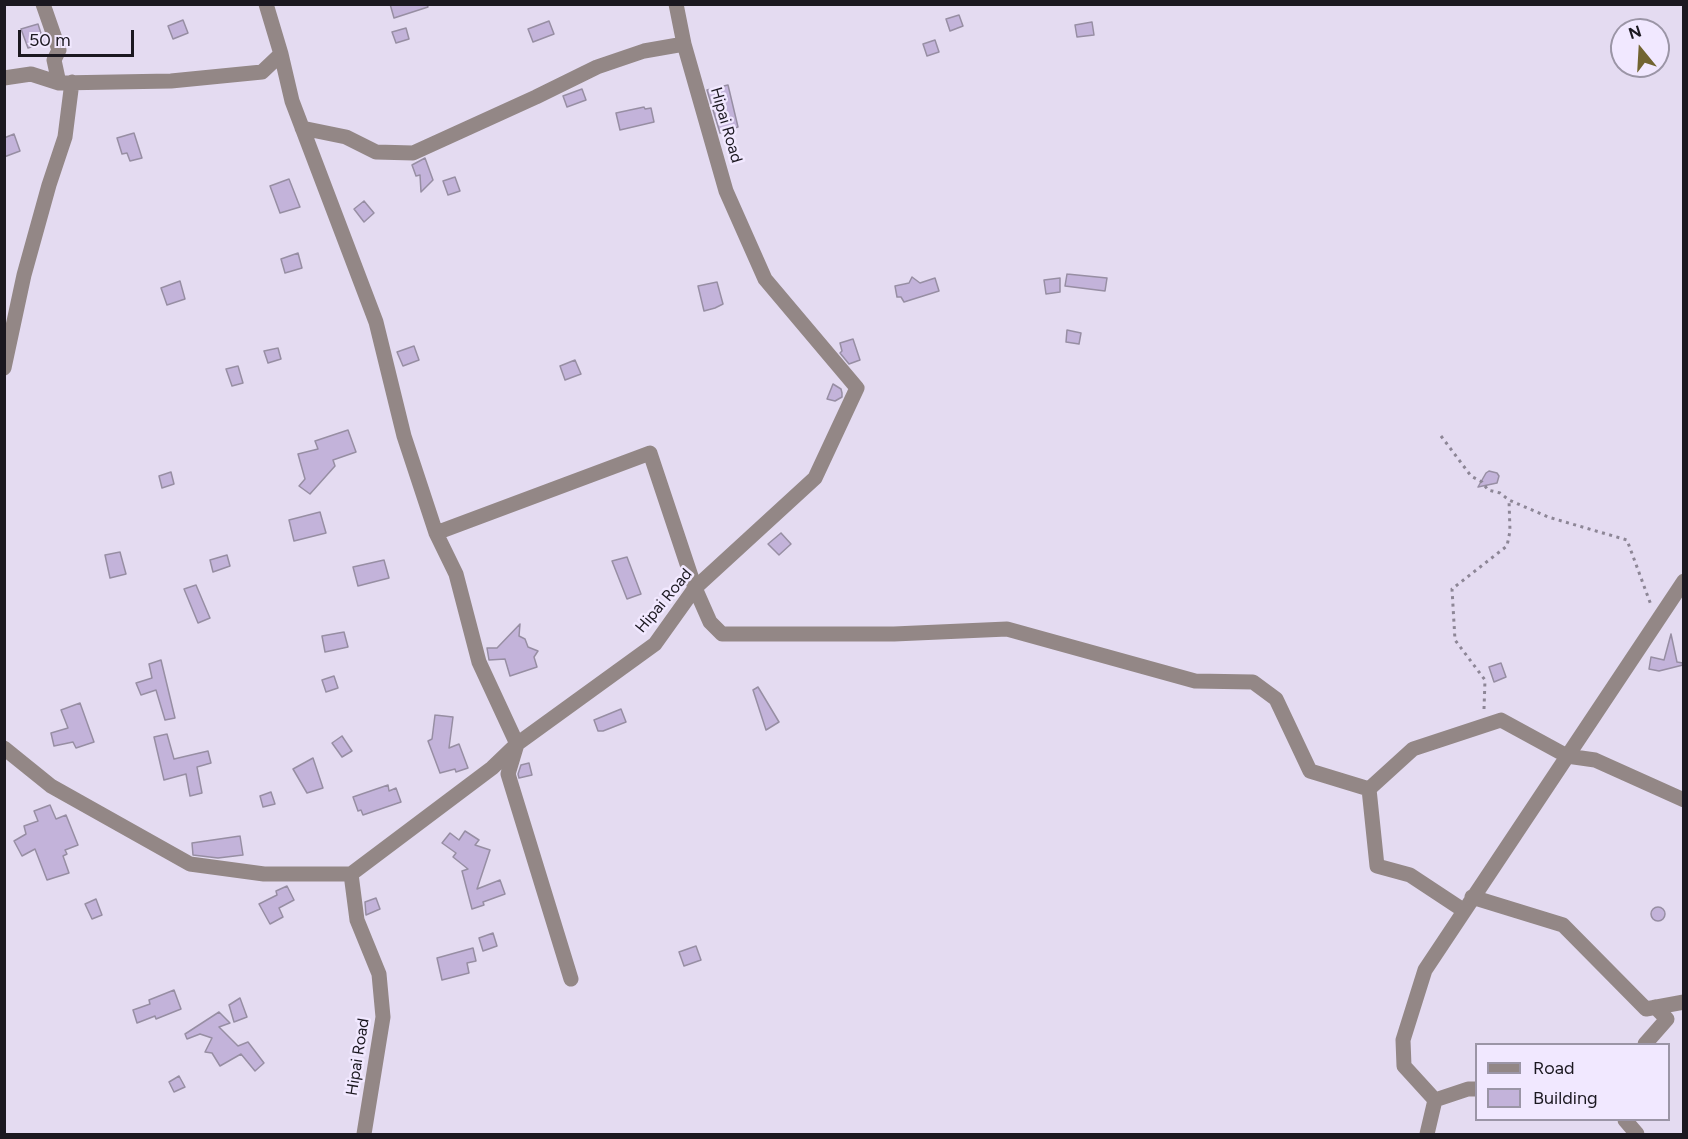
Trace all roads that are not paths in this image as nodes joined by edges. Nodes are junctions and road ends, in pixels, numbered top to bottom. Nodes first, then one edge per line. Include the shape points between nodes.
1 (44, 4) edge
2 (267, 4) edge
3 (676, 4) edge
4 (684, 44) junction
5 (281, 54) junction
6 (4, 78) edge
7 (66, 83) junction
8 (302, 128) junction
9 (4, 368) edge
10 (436, 532) junction
11 (1683, 580) edge
12 (695, 588) junction
13 (517, 744) junction
14 (4, 748) edge
15 (1567, 756) junction
16 (1369, 789) junction
17 (1683, 800) edge
18 (351, 874) junction
19 (1467, 904) junction
20 (571, 979) dead end
21 (1683, 1002) edge
22 (1655, 1007) junction
23 (1646, 1043) edge
24 (1475, 1089) edge
25 (1436, 1100) junction
26 (1626, 1121) edge
27 (364, 1134) edge
28 (1427, 1134) edge
29 (1637, 1134) edge

1 - 7 street via 59,50 54,60
2 - 5 street
3 - 4 street, Hipai Road
4 - 8 street via 644,51 597,67 413,153 376,152 346,138
4 - 12 street, Hipai Road via 726,190 765,279 857,388 815,478
5 - 7 street via 261,72 171,81
5 - 8 street
6 - 7 street via 31,74
7 - 9 street via 65,137 24,275
8 - 10 street via 376,322 404,436
10 - 12 street via 650,453
10 - 13 street via 456,574 479,662
11 - 15 street
12 - 13 street, Hipai Road via 655,644
12 - 16 street via 710,622 722,634 894,634 1007,629 1195,681 1253,682 1276,699 1310,771
13 - 18 street, Hipai Road via 492,768
13 - 20 street via 508,774
14 - 18 street via 51,786 190,864 264,874
15 - 16 street via 1502,720 1413,749
15 - 17 street via 1595,760
15 - 19 street
16 - 19 street via 1377,866 1410,874
18 - 27 street, Hipai Road via 357,920 379,974 383,1017
19 - 22 street via 1563,925 1646,1009
19 - 25 street via 1425,970 1403,1040 1404,1066
21 - 22 street
22 - 23 street via 1667,1019
24 - 25 street
25 - 28 street
26 - 29 street

